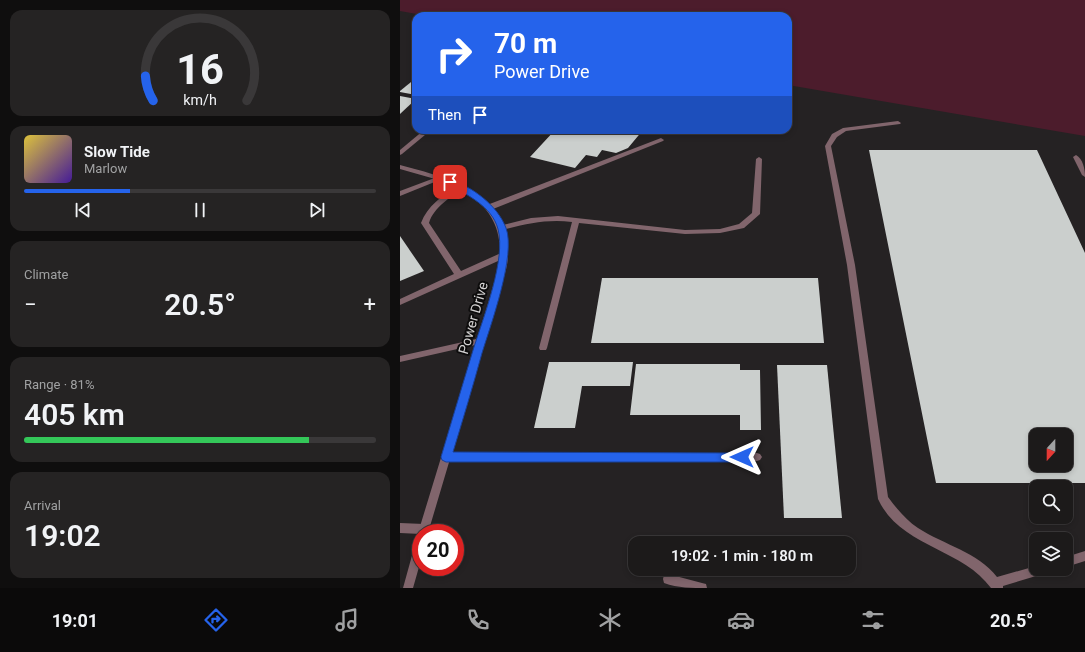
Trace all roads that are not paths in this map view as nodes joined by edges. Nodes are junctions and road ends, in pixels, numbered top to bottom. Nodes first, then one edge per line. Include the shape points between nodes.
1 (898, 123) dead end
2 (423, 134) edge
3 (661, 140) dead end
4 (400, 153) edge
5 (1076, 157) dead end
6 (759, 158) dead end
7 (400, 167) edge
8 (1085, 175) edge
9 (440, 178) junction
10 (459, 186) junction
11 (400, 194) edge
12 (490, 207) junction
13 (576, 220) junction
14 (502, 228) junction
15 (504, 255) junction
16 (460, 275) junction
17 (400, 302) edge
18 (481, 341) junction
19 (543, 348) dead end
20 (400, 359) edge
21 (446, 457) junction
22 (757, 457) dead end
23 (426, 524) edge
24 (400, 528) edge
25 (412, 530) edge
26 (1085, 556) edge
27 (1073, 560) edge
28 (412, 574) edge
29 (1029, 574) edge
30 (668, 579) dead end
31 (996, 586) edge
32 (408, 588) edge
33 (702, 588) edge

1 - 31 street via 845,129 831,139 828,146 851,266 883,499 895,515 914,532 978,567
2 - 4 street
3 - 12 street
5 - 8 street
6 - 13 street via 756,214 741,226 720,231 685,232
7 - 9 street, Power Drive
9 - 10 street, Power Drive
9 - 11 street
10 - 12 street, Power Drive
10 - 16 street via 430,212 425,222
12 - 14 street, Power Drive
13 - 14 street via 531,220
13 - 19 street
14 - 15 street, Power Drive
15 - 16 street
15 - 18 street, Power Drive
16 - 17 street
18 - 20 street
18 - 21 street, Power Drive
21 - 22 street
21 - 23 street, Power Drive
24 - 25 street
26 - 27 street
28 - 32 street
29 - 31 street
30 - 33 street

